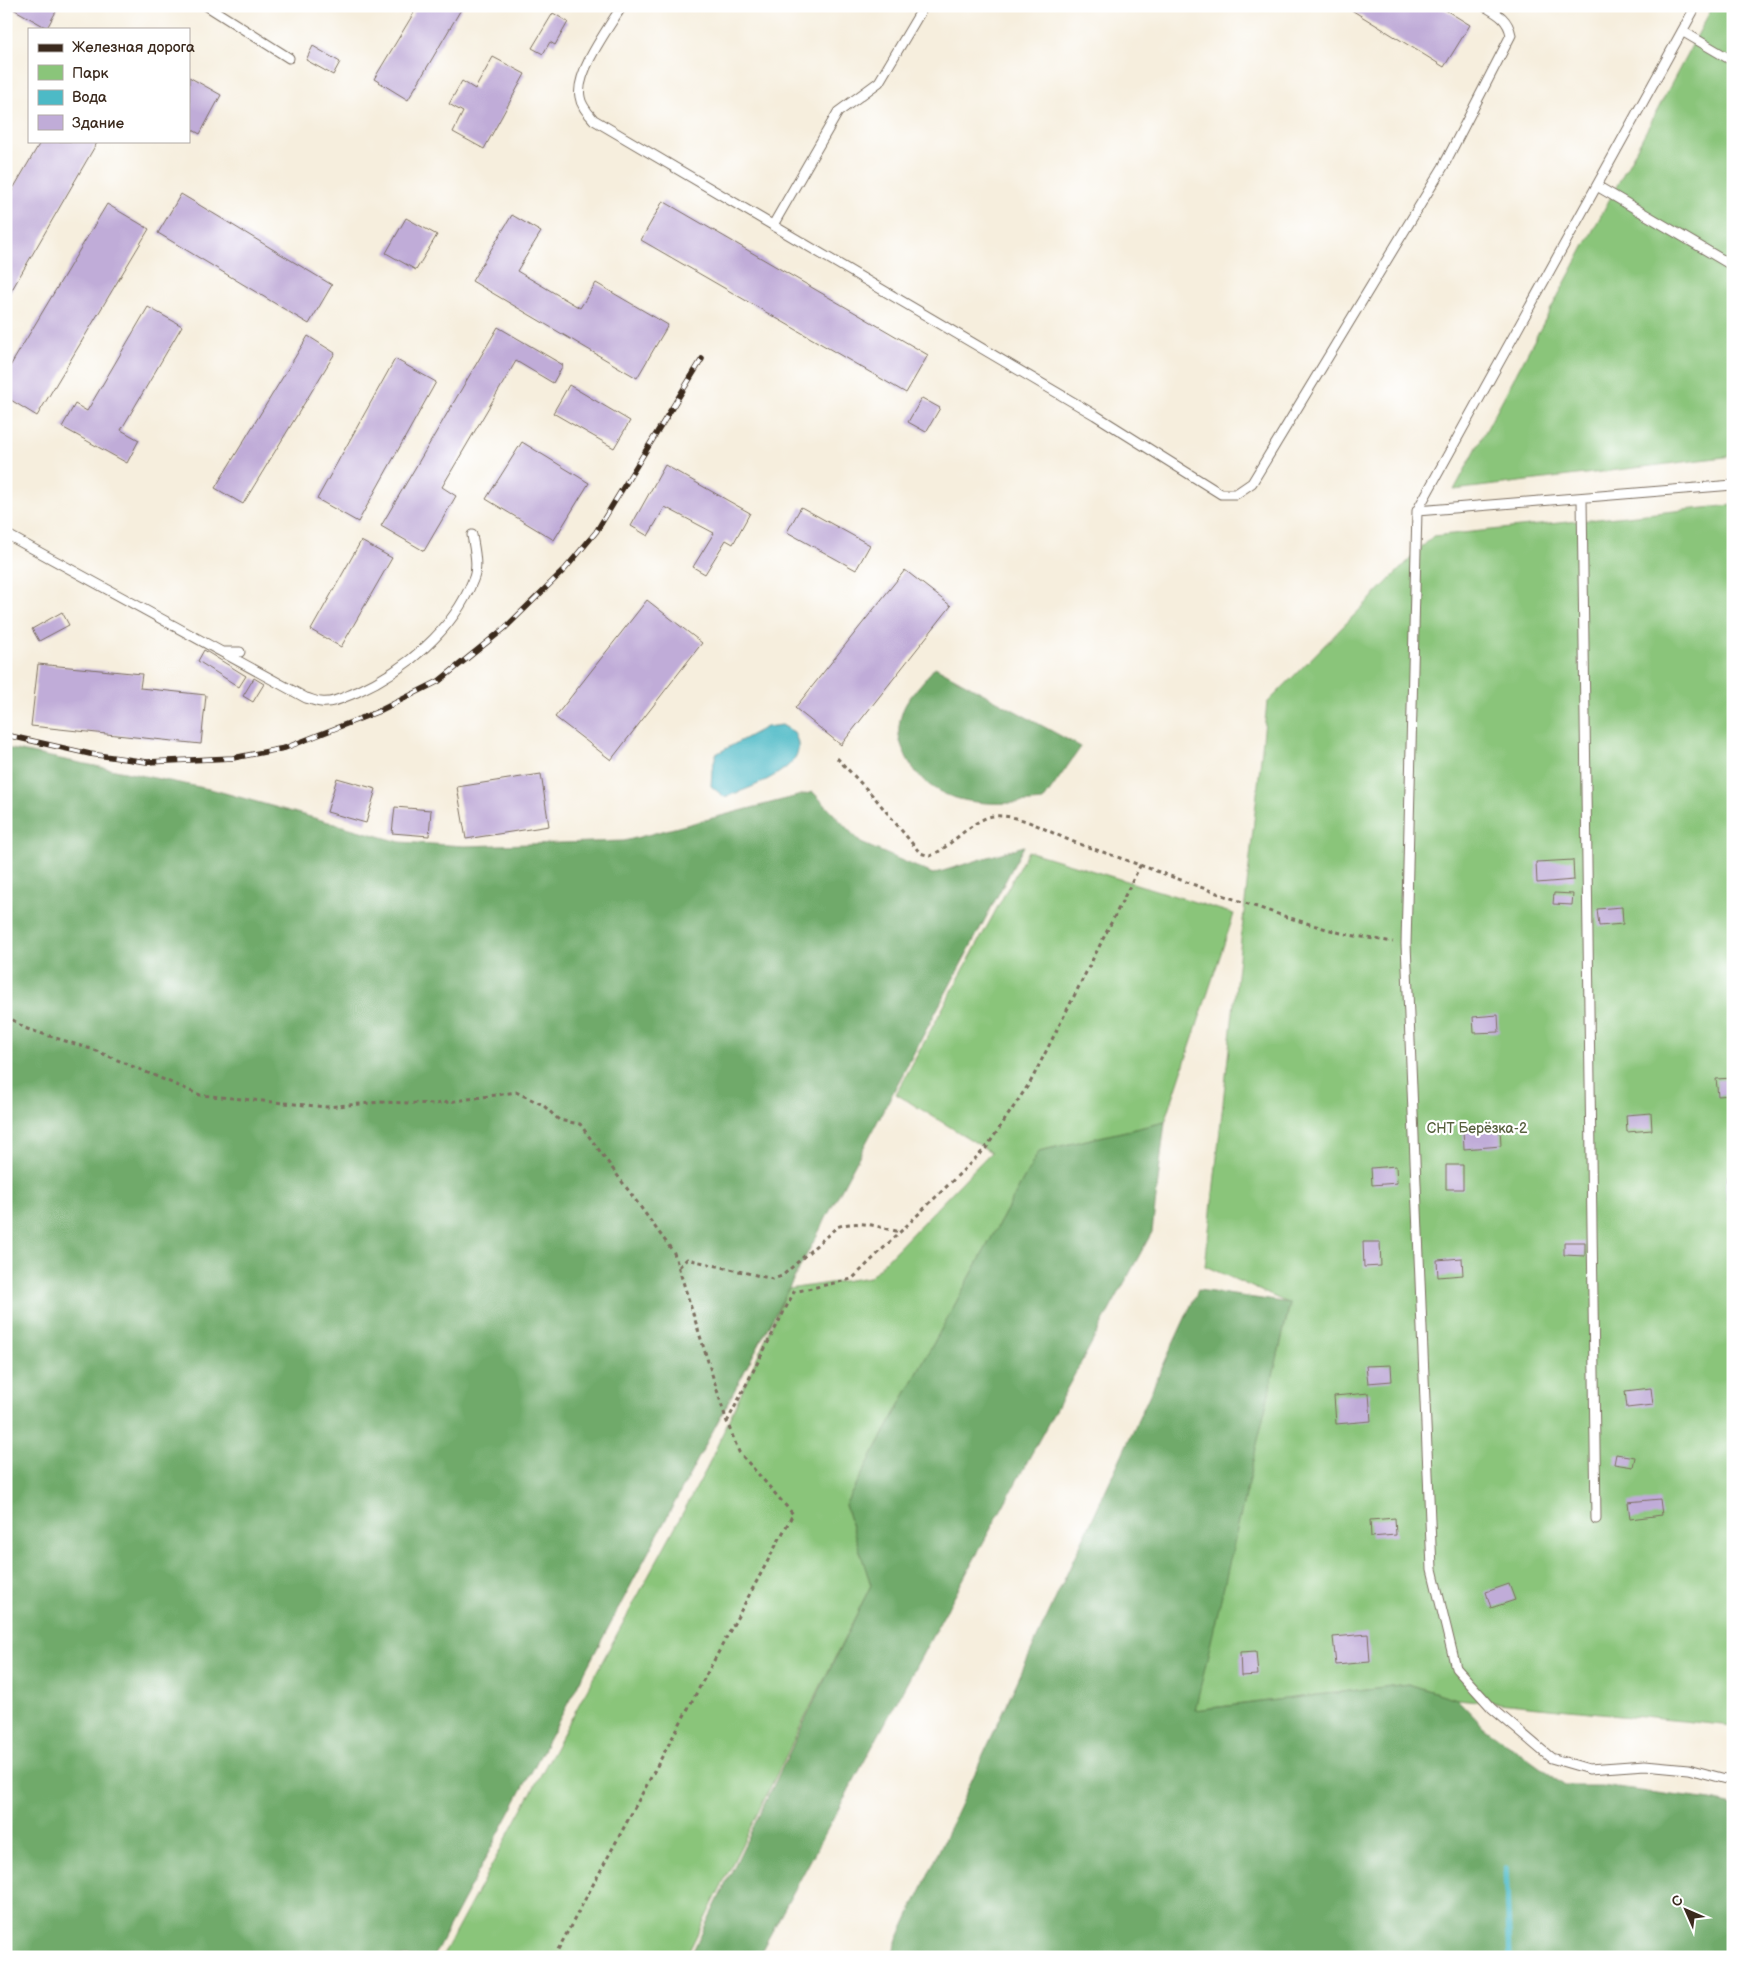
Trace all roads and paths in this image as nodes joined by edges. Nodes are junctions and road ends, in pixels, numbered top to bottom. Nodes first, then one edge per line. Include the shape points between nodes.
1 (207, 6) edge
2 (622, 6) edge
3 (924, 6) edge
4 (1484, 6) edge
5 (1696, 6) edge
6 (1682, 31) junction
7 (289, 58) dead end
8 (1733, 61) edge
9 (1597, 186) junction
10 (773, 225) junction
11 (1733, 266) edge
12 (1733, 485) edge
13 (1582, 499) junction
14 (1417, 511) junction
15 (6, 534) edge
16 (472, 535) dead end
17 (220, 652) junction
18 (240, 652) dead end
19 (837, 758) dead end
20 (1141, 864) junction
21 (1406, 944) junction
22 (6, 1016) edge
23 (900, 1232) junction
24 (679, 1267) junction
25 (727, 1422) junction
26 (1596, 1519) dead end
27 (1733, 1781) edge
28 (554, 1957) edge

1 - 7 lane
2 - 10 lane via 583,73 579,96 584,108 609,130
3 - 10 lane via 879,82 838,112
4 - 10 lane via 1499,14 1509,25 1511,35 1442,167 1252,483 1236,494 1221,494 1095,415
5 - 6 lane
6 - 8 lane
6 - 9 lane
9 - 11 lane
9 - 14 lane
12 - 13 lane
13 - 14 lane
13 - 26 lane
14 - 21 lane
15 - 17 lane
16 - 17 lane via 474,579 457,610 428,645 386,678 340,699 322,703 306,698
17 - 18 lane
19 - 20 path via 920,853 930,856 941,852 964,831 991,816 1018,817 1069,840
20 - 21 path via 1206,890 1342,933
20 - 23 path via 1031,1081 986,1148
21 - 27 lane via 1432,1569 1456,1668 1492,1708 1551,1758 1589,1769 1645,1765 1688,1769
22 - 24 path via 24,1028 94,1050 200,1095 327,1107 381,1102 435,1104 516,1092 543,1105 559,1120 580,1124 674,1253
23 - 24 path via 864,1223 846,1223 837,1227 782,1276 773,1279 687,1259
23 - 25 path via 852,1278 794,1292
24 - 25 path
25 - 28 path via 739,1452 793,1514

